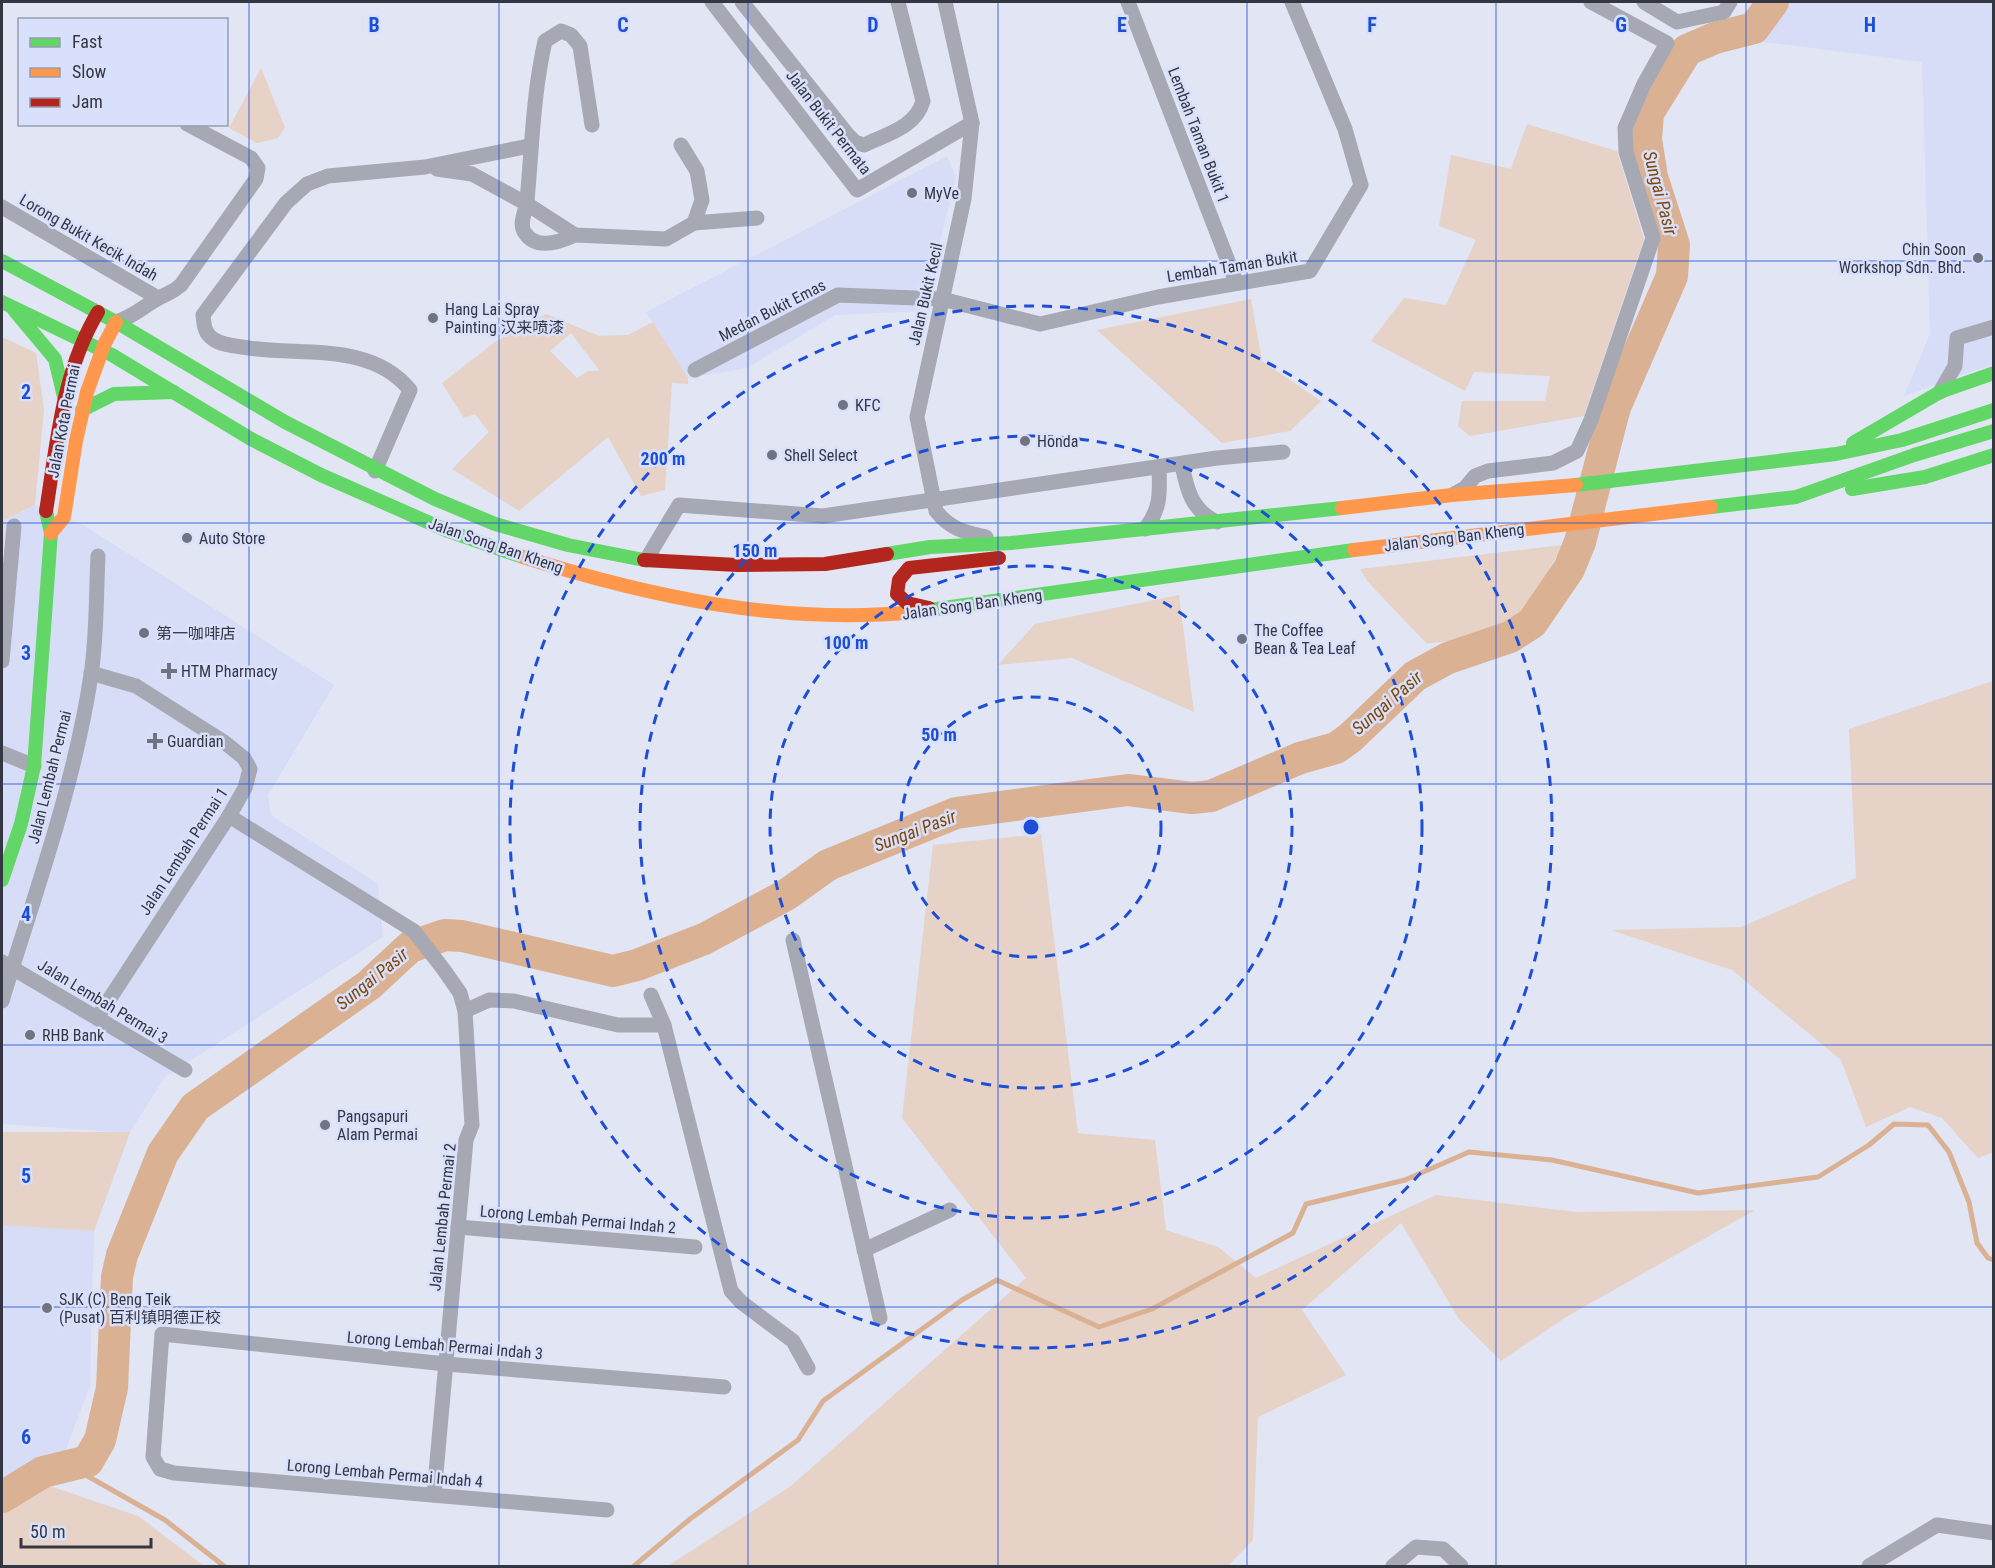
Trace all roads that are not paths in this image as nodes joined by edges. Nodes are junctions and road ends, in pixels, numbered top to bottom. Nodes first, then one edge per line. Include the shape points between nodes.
1 (712, 2) edge
2 (742, 2) edge
3 (898, 2) edge
4 (945, 2) edge
5 (1128, 2) edge
6 (1292, 2) edge
7 (1591, 2) edge
8 (1644, 2) edge
9 (1730, 2) edge
10 (972, 123) junction
11 (591, 125) dead end
12 (192, 126) edge
13 (681, 145) dead end
14 (529, 146) junction
15 (425, 167) junction
16 (526, 204) junction
17 (2, 207) edge
18 (757, 218) dead end
19 (694, 223) junction
20 (575, 236) junction
21 (2, 261) edge
22 (1236, 282) junction
23 (158, 298) junction
24 (942, 299) junction
25 (6, 304) edge
26 (98, 312) junction
27 (116, 322) junction
28 (1994, 327) edge
29 (81, 339) junction
30 (100, 349) junction
31 (1955, 366) junction
32 (695, 370) dead end
33 (1994, 373) edge
34 (1978, 378) junction
35 (1940, 392) junction
36 (177, 393) junction
37 (64, 397) junction
38 (82, 410) junction
39 (1994, 410) edge
40 (1994, 431) edge
41 (1283, 452) dead end
42 (1836, 454) junction
43 (1994, 455) edge
44 (1182, 465) junction
45 (1159, 467) junction
46 (375, 471) junction
47 (1452, 495) junction
48 (1796, 497) junction
49 (933, 501) junction
50 (1221, 523) junction
51 (14, 526) dead end
52 (1174, 527) junction
53 (1145, 529) junction
54 (51, 533) junction
55 (1011, 543) junction
56 (98, 556) dead end
57 (646, 560) junction
58 (937, 610) junction
59 (2, 661) edge
60 (91, 673) junction
61 (2, 753) edge
62 (34, 766) junction
63 (228, 816) junction
64 (2, 880) edge
65 (793, 940) dead end
66 (7, 965) edge
67 (651, 995) dead end
68 (2, 1001) edge
69 (465, 1011) junction
70 (97, 1018) junction
71 (664, 1025) junction
72 (185, 1070) dead end
73 (950, 1210) dead end
74 (458, 1227) junction
75 (695, 1247) dead end
76 (864, 1250) junction
77 (880, 1318) dead end
78 (446, 1364) junction
79 (808, 1368) dead end
80 (724, 1387) dead end
81 (160, 1469) joint
82 (434, 1496) junction
83 (607, 1510) dead end
84 (1994, 1533) edge
85 (1393, 1566) edge
86 (1461, 1566) edge
87 (1869, 1566) edge

1 - 10 street, Jalan Bukit Permata via 858,190
2 - 3 street via 847,134 864,145 908,124 919,114 923,102
4 - 10 street, Jalan Bukit Kecil
5 - 22 street, Lembah Taman Bukit 1
6 - 22 street, Lembah Taman Bukit via 1345,129 1361,185 1310,271
7 - 47 street via 1667,43 1624,128 1626,152 1653,238 1595,410 1577,451 1553,463 1488,471 1475,476
8 - 9 street via 1677,22 1724,12
10 - 24 street, Jalan Bukit Kecil via 964,199
11 - 14 street via 580,46 571,35 561,31 545,41
12 - 23 street via 251,158 258,168 256,179 181,285 170,295
13 - 19 street via 697,171 702,200
14 - 15 street
14 - 16 street
15 - 16 street via 472,174
15 - 46 street via 328,176 307,184 286,203 203,315 204,329 212,339 226,344 274,352 350,356 383,367 402,380 410,390
16 - 20 street
16 - 20 street via 522,225 525,233 539,242 559,243
17 - 23 street, Lorong Bukit Kecik Indah
18 - 19 street
19 - 20 street via 666,239
21 - 26 main road, Jalan Song Ban Kheng
22 - 24 street, Lembah Taman Bukit via 1040,324
23 - 27 street via 140,312
24 - 32 street, Medan Bukit Emas via 838,295
24 - 49 street, Jalan Bukit Kecil via 917,417
25 - 29 main road, Jalan Song Ban Kheng
25 - 37 main road via 55,359
26 - 27 main road, Jalan Song Ban Kheng
26 - 29 main road, Jalan Kota Permai
27 - 30 main road, Jalan Kota Permai
27 - 46 main road, Jalan Song Ban Kheng
28 - 31 street via 1958,338
29 - 30 main road, Jalan Song Ban Kheng
29 - 37 main road, Jalan Kota Permai
30 - 36 main road, Jalan Song Ban Kheng
30 - 38 main road, Jalan Kota Permai
31 - 34 street
31 - 35 street
33 - 34 main road
34 - 35 main road
35 - 42 main road
36 - 38 main road via 109,394
36 - 58 main road, Jalan Song Ban Kheng via 259,444 364,498 503,551 628,587 780,614 874,617
37 - 54 main road, Jalan Kota Permai via 46,514
38 - 54 main road, Jalan Kota Permai via 64,517
39 - 42 main road, Jalan Song Ban Kheng via 1902,440
40 - 48 main road, Jalan Song Ban Kheng
41 - 44 street
42 - 47 main road, Jalan Song Ban Kheng via 1625,481
43 - 48 main road via 1925,477
44 - 45 street
44 - 50 street via 1190,498 1203,516
45 - 49 street
45 - 53 street via 1158,506
46 - 57 main road, Jalan Song Ban Kheng via 495,524 568,546
47 - 50 main road, Jalan Song Ban Kheng
48 - 58 main road, Jalan Song Ban Kheng via 1345,551
49 - 55 street, Jalan Bukit Kecil via 940,517 958,531
49 - 57 street via 823,516 679,506
50 - 52 main road, Jalan Song Ban Kheng
51 - 59 street
52 - 53 main road, Jalan Song Ban Kheng
52 - 58 main road via 1162,538 1142,543 909,568 901,575 897,594 908,603
53 - 55 main road, Jalan Song Ban Kheng
54 - 62 main road, Jalan Kota Permai
55 - 57 main road, Jalan Song Ban Kheng via 930,547 825,564
56 - 60 street, Jalan Lembah Permai
60 - 63 street, Jalan Lembah Permai 1 via 135,686 244,758 250,769 245,788
60 - 66 street, Jalan Lembah Permai via 75,756 46,864
61 - 62 street
62 - 64 main road, Jalan Kota Permai via 21,824
63 - 69 street, Jalan Lembah Permai 2 via 414,931 460,993
63 - 70 street, Jalan Lembah Permai 1
65 - 76 street
66 - 68 street, Jalan Lembah Permai
66 - 70 street, Jalan Lembah Permai 3
67 - 71 street
69 - 71 street via 489,1000 514,1001 618,1025
69 - 74 street, Jalan Lembah Permai 2 via 472,1125 466,1140
70 - 72 street, Jalan Lembah Permai 3
71 - 79 street via 731,1291 793,1341
73 - 76 street
74 - 75 street, Lorong Lembah Permai Indah 2
74 - 78 street, Jalan Lembah Permai 2
76 - 77 street
78 - 80 street, Lorong Lembah Permai Indah 3
78 - 81 street, Lorong Lembah Permai Indah 3 via 162,1334 153,1457
78 - 82 street, Jalan Lembah Permai 2
81 - 82 street, Lorong Lembah Permai Indah 4
82 - 83 street, Lorong Lembah Permai Indah 4
84 - 87 street via 1937,1525
85 - 86 street via 1416,1547 1443,1549

